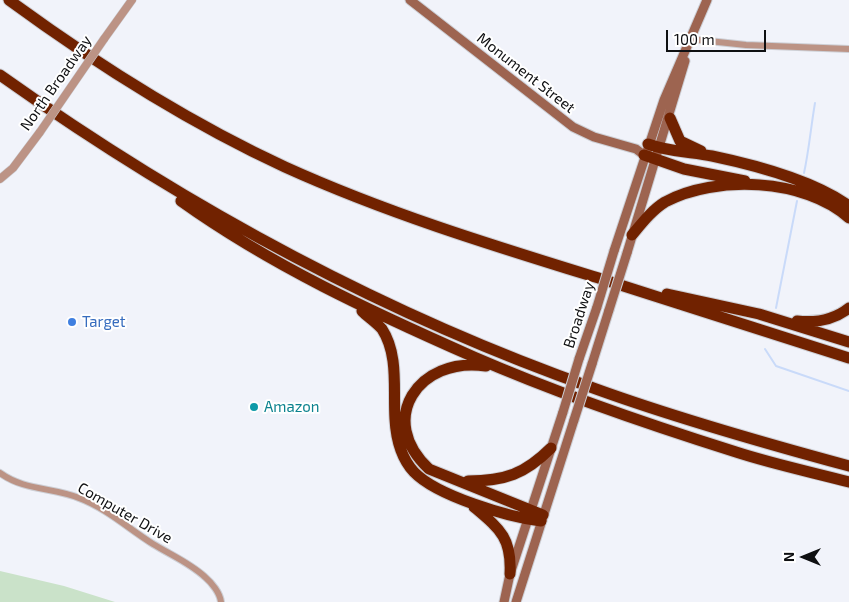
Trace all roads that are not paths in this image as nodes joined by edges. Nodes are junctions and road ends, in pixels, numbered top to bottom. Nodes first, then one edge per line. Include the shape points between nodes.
1 (9, 0) edge
2 (132, 0) edge
3 (410, 0) edge
4 (707, 0) edge
5 (690, 39) junction
6 (849, 49) edge
7 (0, 74) edge
8 (670, 118) junction
9 (649, 151) junction
10 (711, 156) junction
11 (141, 169) junction
12 (0, 179) edge
13 (754, 184) junction
14 (849, 206) edge
15 (849, 218) edge
16 (632, 234) junction
17 (609, 282) junction
18 (354, 303) junction
19 (849, 308) edge
20 (770, 317) junction
21 (849, 342) edge
22 (849, 358) edge
23 (497, 368) junction
24 (551, 448) junction
25 (849, 466) edge
26 (0, 473) edge
27 (456, 481) junction
28 (849, 482) edge
29 (467, 501) junction
30 (528, 514) junction
31 (542, 518) junction
32 (510, 574) junction
33 (221, 602) edge
34 (504, 602) edge
35 (516, 602) edge

1 - 17 highway via 143,90 283,166 407,217
2 - 12 street, North Broadway, bridge via 40,132
3 - 9 main road, Monument Street via 573,127 594,137
4 - 5 main road, Broadway
5 - 6 street
5 - 8 main road, Broadway
5 - 9 main road, Broadway
7 - 11 highway
8 - 9 main road, Broadway
8 - 10 highway via 680,141
9 - 10 highway
9 - 13 highway via 684,169
9 - 16 main road, Broadway
9 - 24 main road, Broadway, bridge
10 - 14 highway via 801,182 834,195
11 - 18 highway via 236,239
11 - 25 highway via 300,259 450,331 560,376 660,411
13 - 15 highway via 809,195 830,204
13 - 16 highway via 712,186 684,193 662,204
16 - 31 main road, Broadway, bridge
17 - 20 highway
17 - 22 highway
18 - 23 highway
18 - 29 highway via 382,329 393,359 395,420 401,452 414,472
19 - 20 highway via 839,315 806,322
20 - 21 highway
23 - 27 highway via 461,364 444,368 432,374 416,390 408,405 405,426 416,457 429,469
23 - 28 highway via 634,419 738,453
24 - 27 highway via 532,466 509,477
24 - 30 main road, Broadway
26 - 33 street, Computer Drive via 25,486 63,492 98,508 206,577 220,595
27 - 30 highway via 492,493
29 - 30 highway via 491,510
29 - 32 highway via 502,532 508,544
30 - 31 highway
30 - 32 main road, Broadway
31 - 35 main road, Broadway
32 - 34 main road, Broadway

